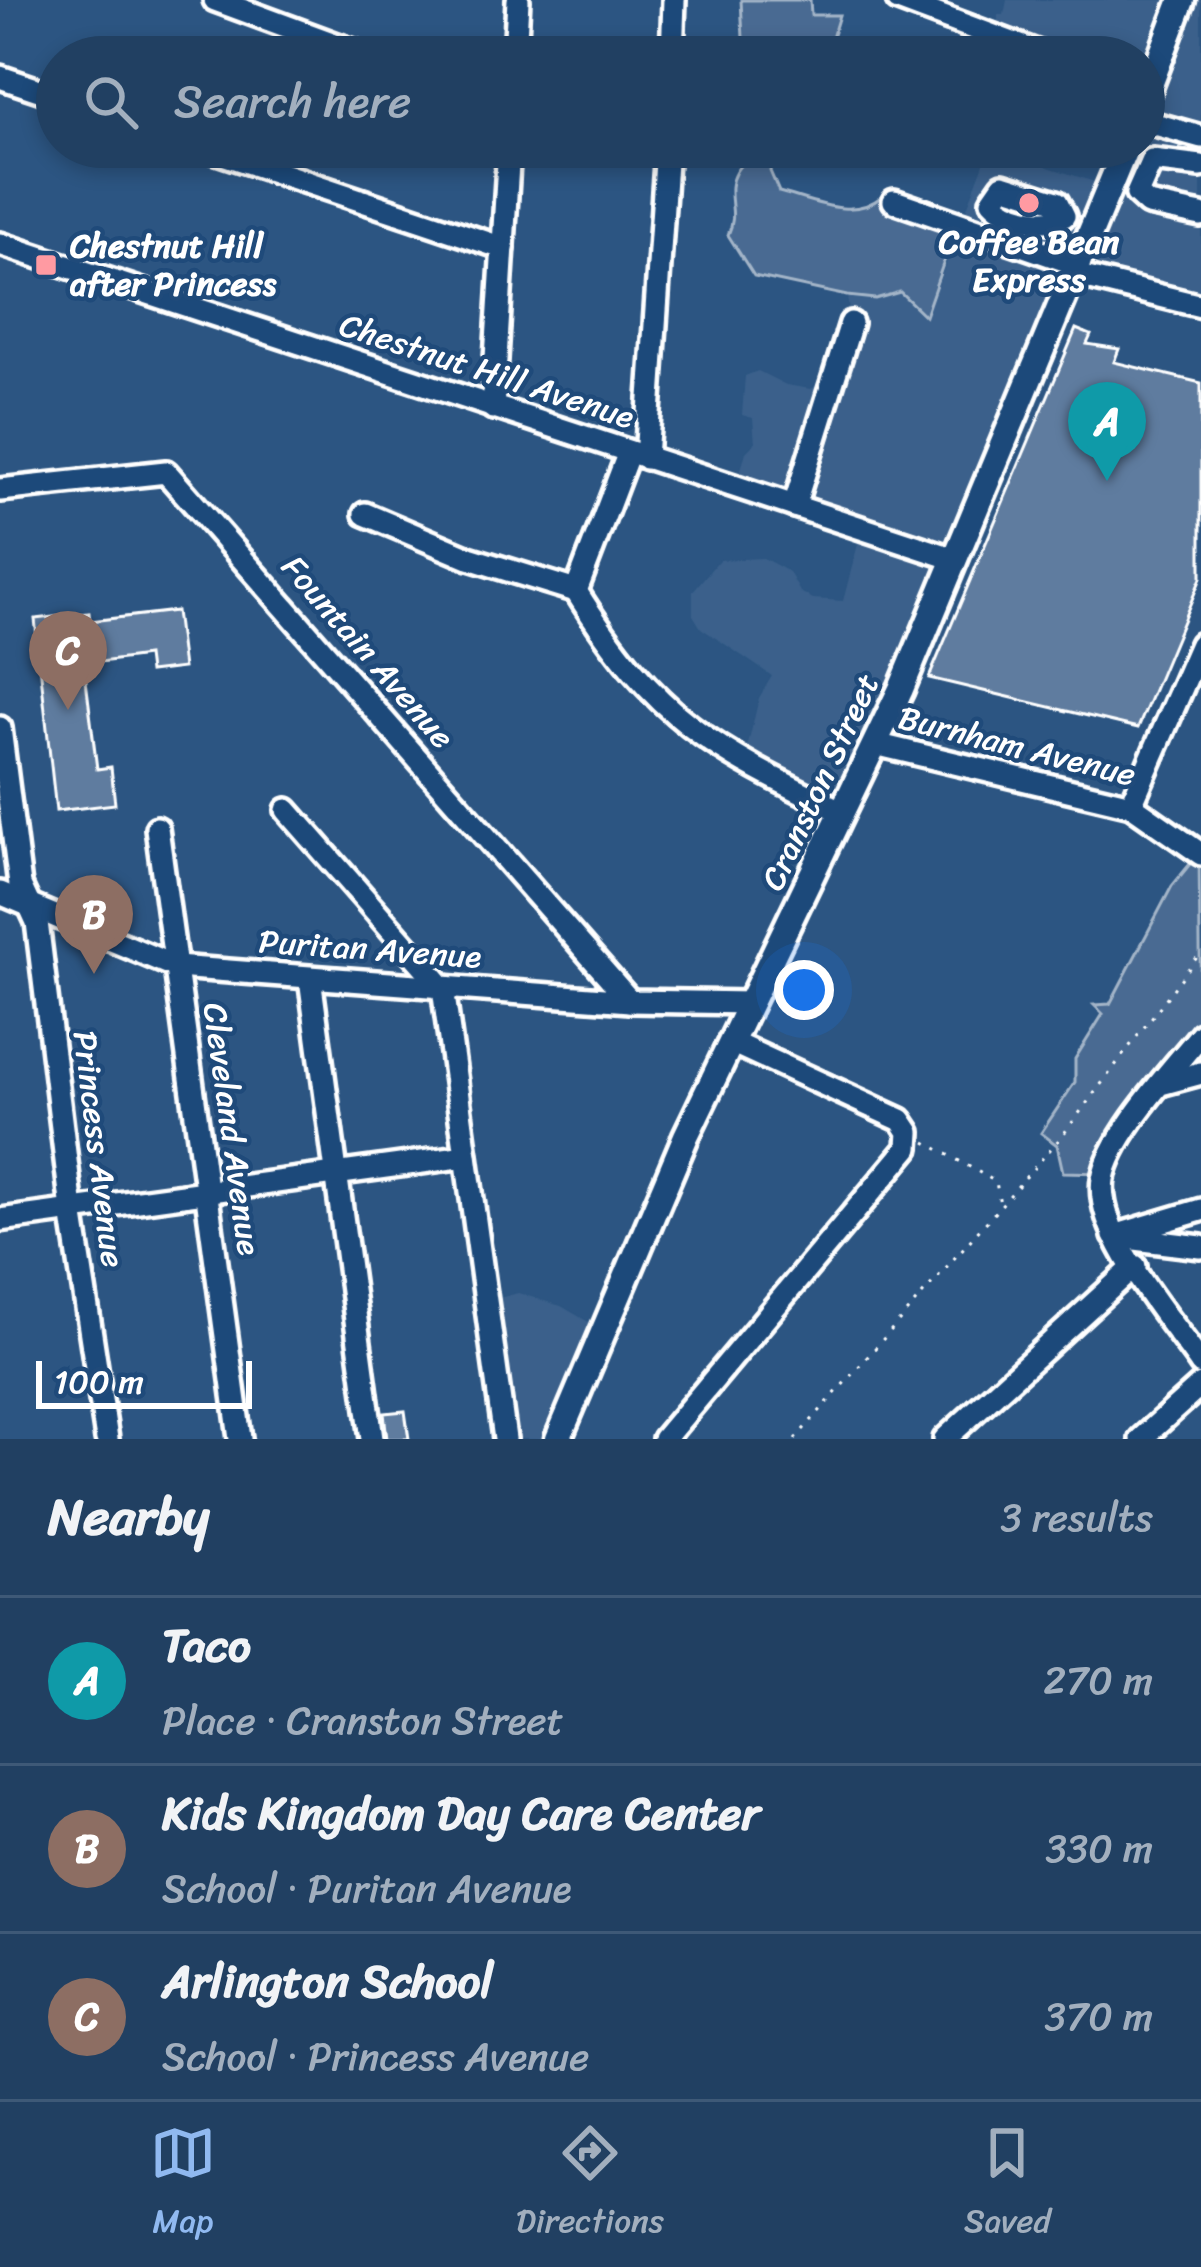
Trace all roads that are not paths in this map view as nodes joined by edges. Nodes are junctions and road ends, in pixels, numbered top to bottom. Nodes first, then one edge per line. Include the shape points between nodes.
1 (215, 0) edge
2 (518, 0) edge
3 (674, 0) edge
4 (898, 0) edge
5 (1182, 0) edge
6 (313, 36) edge
7 (515, 36) edge
8 (673, 36) edge
9 (994, 36) edge
10 (1165, 43) edge
11 (0, 76) edge
12 (36, 89) edge
13 (1165, 127) edge
14 (1201, 137) edge
15 (1165, 162) edge
16 (1201, 166) edge
17 (265, 168) edge
18 (508, 168) edge
19 (665, 168) edge
20 (1118, 168) edge
21 (1148, 168) edge
22 (894, 201) dead end
23 (1201, 215) edge
24 (0, 244) edge
25 (503, 248) junction
26 (1077, 270) junction
27 (1201, 306) edge
28 (851, 323) dead end
29 (493, 408) junction
30 (638, 455) junction
31 (0, 490) edge
32 (794, 506) junction
33 (364, 514) dead end
34 (956, 559) junction
35 (576, 591) junction
36 (1201, 644) edge
37 (0, 728) edge
38 (875, 744) junction
39 (2, 757) edge
40 (1130, 805) junction
41 (286, 810) dead end
42 (843, 812) junction
43 (157, 828) dead end
44 (1201, 854) edge
45 (0, 893) edge
46 (29, 904) junction
47 (176, 967) junction
48 (310, 978) junction
49 (442, 988) junction
50 (630, 1001) junction
51 (750, 1003) junction
52 (1201, 1034) edge
53 (731, 1042) junction
54 (1201, 1073) edge
55 (1163, 1083) junction
56 (466, 1156) junction
57 (336, 1175) junction
58 (209, 1192) junction
59 (72, 1210) junction
60 (1201, 1210) edge
61 (0, 1220) edge
62 (1114, 1236) junction
63 (1201, 1247) edge
64 (1135, 1266) junction
65 (1201, 1364) edge
66 (1201, 1384) edge
67 (107, 1439) edge
68 (240, 1439) edge
69 (372, 1439) edge
70 (505, 1439) edge
71 (558, 1439) edge
72 (664, 1439) edge
73 (945, 1439) edge
74 (1141, 1439) edge

1 - 6 street
2 - 7 street
3 - 8 street
4 - 9 street
5 - 10 main road
11 - 12 street
13 - 14 street
15 - 16 street
17 - 25 street
18 - 25 street
19 - 30 street
20 - 26 main road, Cranston Street
21 - 23 street via 1137,194 1148,204
22 - 26 street
24 - 29 street, Chestnut Hill Avenue
25 - 29 street
26 - 27 street
26 - 34 main road, Cranston Street
28 - 32 street
29 - 30 street, Chestnut Hill Avenue
30 - 32 street, Chestnut Hill Avenue
30 - 35 street
31 - 50 street, Fountain Avenue via 166,472
32 - 34 street, Chestnut Hill Avenue
33 - 35 street
34 - 38 main road, Cranston Street
35 - 42 street via 612,649 679,722 728,757
36 - 40 street
37 - 39 street, Princess Avenue
38 - 40 street, Burnham Avenue
38 - 42 main road, Cranston Street
39 - 46 street, Princess Avenue
40 - 44 street, Burnham Avenue
41 - 49 street
42 - 51 main road, Cranston Street
43 - 47 street, Cleveland Avenue
45 - 46 street, Puritan Avenue
46 - 47 street, Puritan Avenue
46 - 59 street, Princess Avenue via 38,922
47 - 48 street, Puritan Avenue
47 - 58 street, Cleveland Avenue
48 - 49 street, Puritan Avenue
48 - 57 street
49 - 50 street, Puritan Avenue
49 - 56 street
50 - 51 street, Puritan Avenue
51 - 53 main road, Cranston Street
52 - 55 street
53 - 71 main road, Cranston Street
53 - 72 street via 881,1110 909,1132 908,1148
54 - 55 street
55 - 62 street via 1103,1178
56 - 57 street
56 - 70 street
57 - 58 street
57 - 69 street
58 - 59 street
58 - 68 street, Cleveland Avenue
59 - 61 street
59 - 67 street, Princess Avenue
60 - 62 street
62 - 63 street
62 - 64 street
64 - 65 street
64 - 73 street
66 - 74 street

